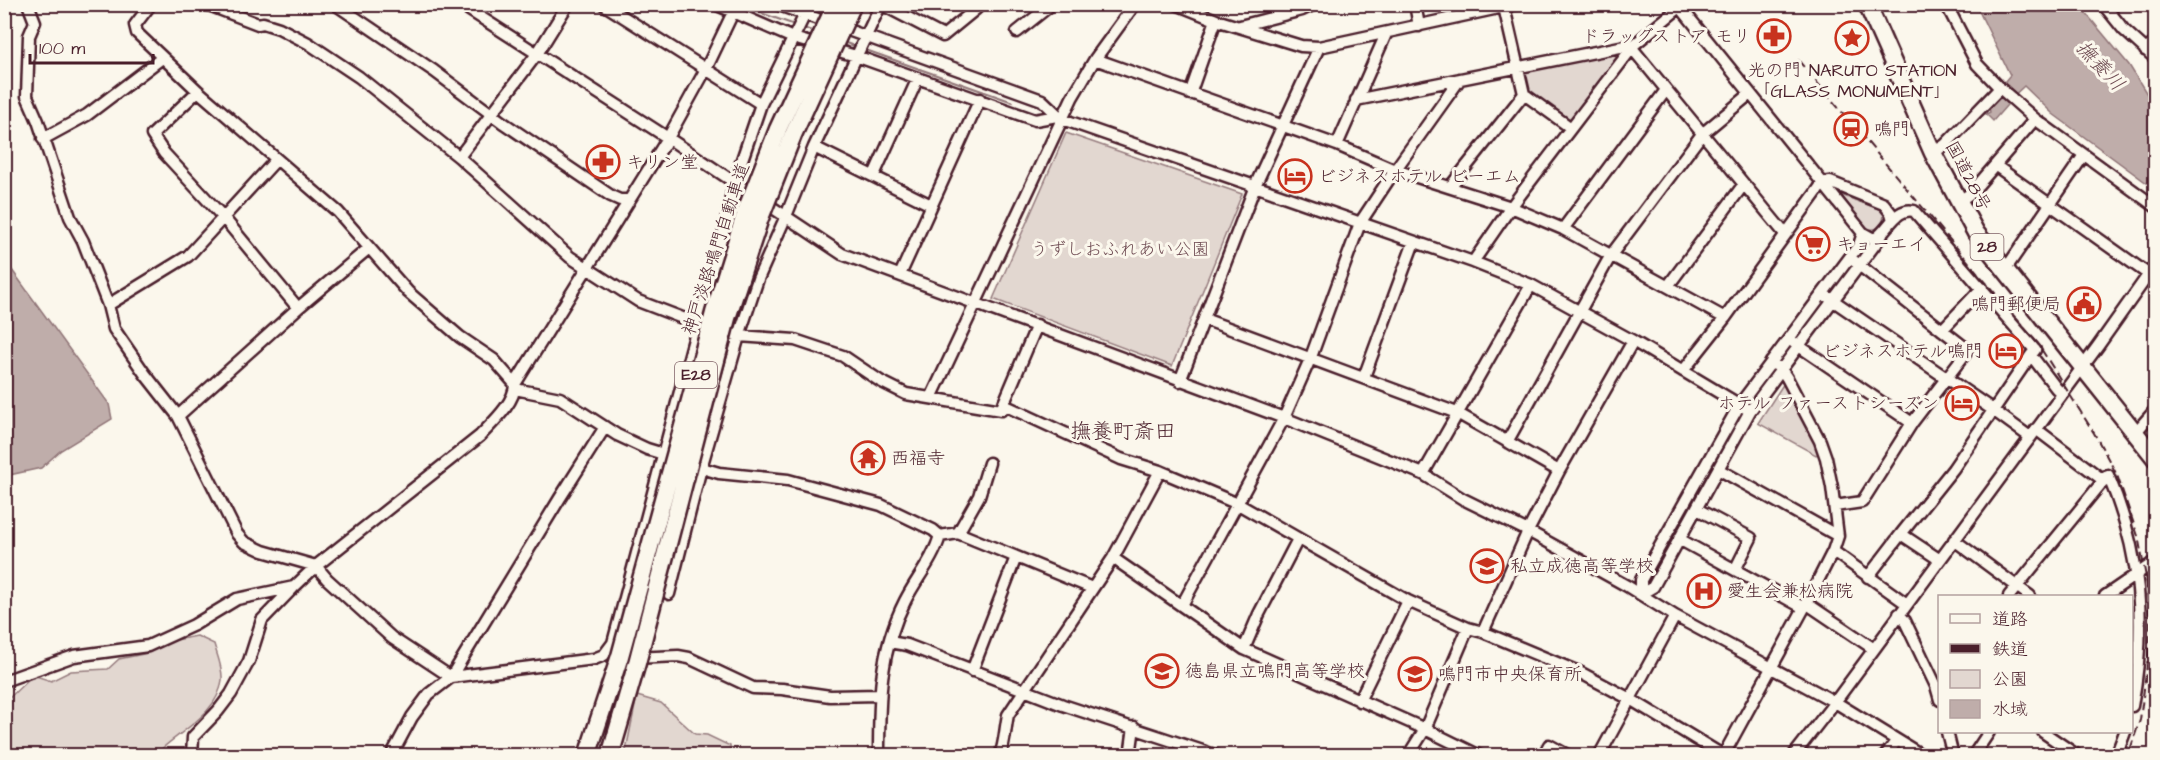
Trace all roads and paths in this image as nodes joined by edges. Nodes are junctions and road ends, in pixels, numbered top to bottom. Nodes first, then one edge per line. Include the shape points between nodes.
1 (28, 4) edge
2 (151, 4) edge
3 (206, 4) edge
4 (334, 4) edge
5 (460, 4) edge
6 (568, 4) edge
7 (603, 4) edge
8 (715, 4) edge
9 (776, 4) edge
10 (836, 4) edge
11 (853, 4) edge
12 (881, 4) edge
13 (1052, 4) edge
14 (1135, 4) edge
15 (1176, 4) edge
16 (1315, 4) edge
17 (1415, 4) edge
18 (1517, 4) edge
19 (1868, 4) edge
20 (1946, 4) edge
21 (2103, 4) edge
22 (975, 6) edge
23 (1679, 6) edge
24 (1504, 7) junction
25 (735, 9) edge
26 (1216, 20) junction
27 (801, 22) edge
28 (1239, 26) junction
29 (1419, 26) junction
30 (1017, 32) dead end
31 (1386, 34) junction
32 (2156, 42) edge
33 (1633, 46) junction
34 (860, 47) junction
35 (1319, 47) junction
36 (2145, 50) junction
37 (537, 54) junction
38 (162, 58) junction
39 (1095, 59) junction
40 (2156, 59) edge
41 (1518, 67) junction
42 (706, 69) junction
43 (918, 78) junction
44 (1460, 79) junction
45 (2001, 89) junction
46 (1666, 90) junction
47 (198, 91) junction
48 (1524, 93) junction
49 (1190, 94) junction
50 (1750, 94) junction
51 (980, 99) junction
52 (1356, 100) junction
53 (761, 104) junction
54 (492, 113) junction
55 (1060, 117) junction
56 (2035, 119) junction
57 (1283, 126) junction
58 (1571, 128) junction
59 (1702, 134) junction
60 (668, 138) junction
61 (44, 139) junction
62 (1337, 145) junction
63 (814, 147) junction
64 (1933, 153) junction
65 (2084, 155) junction
66 (459, 157) junction
67 (276, 160) junction
68 (1996, 166) junction
69 (1395, 170) junction
70 (874, 176) junction
71 (734, 183) junction
72 (1823, 183) junction
73 (1744, 184) junction
74 (1255, 186) junction
75 (1450, 188) junction
76 (629, 200) junction
77 (1958, 202) junction
78 (2050, 205) junction
79 (931, 206) junction
80 (1510, 207) junction
81 (2156, 207) edge
82 (786, 216) junction
83 (223, 217) junction
84 (1360, 223) junction
85 (1890, 224) junction
86 (1563, 229) junction
87 (1863, 232) junction
88 (1785, 234) junction
89 (1414, 242) junction
90 (369, 248) junction
91 (1611, 255) junction
92 (1849, 258) junction
93 (1473, 262) junction
94 (2156, 264) edge
95 (1859, 266) junction
96 (588, 268) junction
97 (2005, 270) junction
98 (2148, 274) junction
99 (900, 275) junction
100 (1531, 285) junction
101 (1668, 286) junction
102 (1982, 288) junction
103 (1822, 294) junction
104 (1833, 301) junction
105 (975, 304) junction
106 (108, 305) junction
107 (298, 308) junction
108 (1580, 312) junction
109 (1725, 318) junction
110 (1204, 319) junction
111 (698, 324) junction
112 (1037, 325) junction
113 (1942, 330) junction
114 (739, 336) junction
115 (1789, 338) junction
116 (1633, 341) junction
117 (1799, 346) junction
118 (2031, 355) junction
119 (1311, 357) junction
120 (1771, 362) junction
121 (2082, 368) junction
122 (1781, 369) junction
123 (1683, 370) junction
124 (1364, 377) junction
125 (1947, 379) junction
126 (1180, 381) junction
127 (515, 387) junction
128 (2062, 394) junction
129 (931, 398) junction
130 (1740, 404) junction
131 (1004, 405) junction
132 (2156, 409) edge
133 (1993, 410) junction
134 (1750, 411) junction
135 (1457, 413) junction
136 (178, 417) junction
137 (1284, 418) junction
138 (1911, 423) junction
139 (605, 427) junction
140 (2033, 433) junction
141 (2135, 433) junction
142 (1507, 442) junction
143 (664, 453) junction
144 (2156, 459) edge
145 (989, 463) dead end
146 (701, 468) junction
147 (1719, 469) junction
148 (1160, 471) junction
149 (1559, 471) junction
150 (1423, 474) junction
151 (2103, 480) junction
152 (1238, 504) junction
153 (1835, 506) junction
154 (1696, 509) junction
155 (1528, 531) junction
156 (958, 533) junction
157 (1900, 534) junction
158 (940, 536) junction
159 (1838, 536) junction
160 (1298, 539) junction
161 (1679, 539) junction
162 (1954, 540) junction
163 (1833, 551) junction
164 (1016, 557) junction
165 (1113, 558) junction
166 (1940, 560) junction
167 (2153, 562) edge
168 (316, 566) junction
169 (1735, 570) junction
170 (2136, 574) junction
171 (1869, 578) junction
172 (2017, 586) junction
173 (294, 587) junction
174 (1092, 588) junction
175 (669, 594) dead end
176 (1641, 594) junction
177 (2010, 595) edge
178 (2028, 595) edge
179 (2108, 595) edge
180 (2156, 600) edge
181 (1408, 601) junction
182 (1906, 604) junction
183 (1182, 605) junction
184 (1805, 606) junction
185 (1899, 614) junction
186 (1675, 616) junction
187 (2140, 622) junction
188 (1468, 628) junction
189 (1483, 632) junction
190 (2133, 632) edge
191 (889, 642) junction
192 (1244, 649) junction
193 (1874, 649) junction
194 (2156, 654) edge
195 (604, 655) junction
196 (2156, 665) edge
197 (1770, 667) junction
198 (972, 671) junction
199 (451, 677) junction
200 (4, 681) edge
201 (1938, 685) edge
202 (1024, 690) junction
203 (879, 695) junction
204 (1630, 699) junction
205 (2133, 700) edge
206 (1359, 701) junction
207 (1835, 702) junction
208 (1134, 727) junction
209 (1425, 729) junction
210 (1947, 733) edge
211 (1988, 733) edge
212 (2125, 733) edge
213 (2059, 736) edge
214 (1898, 740) junction
215 (1724, 755) edge
216 (192, 756) edge
217 (391, 756) edge
218 (587, 756) edge
219 (610, 756) edge
220 (879, 756) edge
221 (1000, 756) edge
222 (1130, 756) edge
223 (1218, 756) edge
224 (1408, 756) edge
225 (1480, 756) edge
226 (1544, 756) edge
227 (1569, 756) edge
228 (1599, 756) edge
229 (1793, 756) edge
230 (1885, 756) edge
231 (1923, 756) edge
232 (1953, 756) edge
233 (1972, 756) edge
234 (2078, 756) edge
235 (2116, 756) edge

1 - 61 street via 35,22 29,36 27,96
2 - 38 street via 135,25 137,33
3 - 66 street via 279,28 308,43 359,77
4 - 54 street
5 - 37 street
6 - 37 street
7 - 42 street
8 - 25 street
9 - 27 street
10 - 218 highway, 神戸淡路鳴門自動車道 / E28, bridge via 778,129 747,211 714,313 620,656
11 - 219 highway, 神戸淡路鳴門自動車道 / E28, bridge via 793,135 727,318
12 - 22 street via 943,36
12 - 34 street
13 - 30 street
14 - 39 street
15 - 26 street
16 - 28 street
17 - 29 street
18 - 24 street
19 - 64 highway, 国道28号 / 28
20 - 45 street via 1977,64
21 - 36 street
23 - 33 street
23 - 50 street
24 - 29 street
24 - 41 street
25 - 27 street
25 - 42 street
26 - 28 street
26 - 49 street
27 - 34 street
27 - 34 street
27 - 53 street
28 - 35 street via 1301,46
29 - 31 street
31 - 35 street
31 - 52 street
32 - 36 street
33 - 41 street
33 - 46 street
33 - 58 street
34 - 43 street
34 - 55 street via 1042,100
34 - 63 street
35 - 57 street
36 - 40 street
37 - 54 street
37 - 60 street
38 - 47 street
38 - 61 street via 87,115
39 - 49 street
39 - 55 street
41 - 44 street
41 - 48 street
42 - 53 street
42 - 60 street
43 - 51 street
43 - 70 street
44 - 52 street
44 - 69 street
45 - 56 street
45 - 64 street
46 - 59 street
46 - 86 street
47 - 67 street
47 - 83 street via 152,135
48 - 58 street
48 - 75 street
49 - 57 street
50 - 59 street
50 - 72 street
51 - 55 street via 1035,120
51 - 79 street
52 - 62 street
53 - 71 street
54 - 66 street
54 - 76 street via 611,196
55 - 74 street
55 - 105 street
56 - 65 street
56 - 68 street
57 - 62 street
57 - 74 street
58 - 80 street
59 - 73 street
59 - 91 street
60 - 71 street
60 - 76 street
61 - 106 street via 70,217
62 - 69 street
63 - 70 street
63 - 82 street
64 - 77 highway, 国道28号 / 28
65 - 78 street
65 - 81 street
66 - 96 street via 570,257
67 - 83 street
67 - 90 street via 338,212
68 - 77 street
68 - 78 street
69 - 75 street
69 - 84 street
70 - 79 street
71 - 82 street
71 - 111 street
72 - 85 street via 1830,182 1884,204 1891,213
72 - 87 street
72 - 88 street
73 - 88 street
73 - 101 street
74 - 84 street
74 - 110 street
75 - 80 street
76 - 96 street
77 - 97 highway, 国道28号 / 28
78 - 97 street
78 - 98 street
79 - 99 street
80 - 86 street
80 - 93 street
82 - 99 street via 842,254
82 - 114 street via 758,279
83 - 106 street via 188,256
83 - 107 street
84 - 89 street
84 - 119 street
85 - 87 street via 1876,238
85 - 95 street
85 - 102 street via 1904,211 1914,211
86 - 91 street
87 - 92 street
88 - 109 street
89 - 93 street
89 - 124 street
90 - 107 street
90 - 127 street via 408,292 460,337 494,360
91 - 101 street
91 - 108 street
92 - 95 street
92 - 103 street
93 - 100 street
94 - 98 street
95 - 104 street
95 - 113 street
96 - 111 street via 638,301
96 - 127 street
97 - 121 highway, 国道28号 / 28
98 - 121 street
99 - 105 street
100 - 108 street
100 - 135 street
101 - 109 street
102 - 113 street
102 - 118 street via 2035,350
103 - 104 street
103 - 115 street
104 - 117 street
104 - 125 street
105 - 112 street
105 - 129 street
106 - 136 street via 114,328
107 - 136 street
108 - 116 street
108 - 142 street
109 - 123 street
110 - 119 street
110 - 126 street
111 - 114 street
111 - 143 street
112 - 126 street
112 - 131 street
113 - 125 street via 1968,350
114 - 129 street via 795,340 843,356 906,394
114 - 146 street
115 - 117 street
115 - 120 street
116 - 123 street
116 - 149 street
117 - 122 street
117 - 138 street
118 - 128 street
118 - 133 street
119 - 124 street
119 - 137 street
120 - 122 street
120 - 130 street
121 - 128 street
121 - 141 highway, 国道28号 / 28
122 - 134 street
122 - 153 street via 1820,441
123 - 130 street
124 - 135 street
125 - 133 street
125 - 138 street
126 - 137 street
127 - 139 street via 560,398
127 - 168 street via 500,415 480,436
128 - 140 street
129 - 131 street via 1001,410
130 - 134 street
130 - 176 street via 1641,580
131 - 148 street via 1121,459
132 - 141 street
133 - 140 street
133 - 157 street via 1953,469
134 - 147 street
135 - 142 street
135 - 150 street
136 - 168 street via 244,542
137 - 150 street
137 - 152 street
138 - 153 street via 1862,502
139 - 143 street via 647,449
139 - 199 street
140 - 151 street
140 - 162 street
141 - 144 highway, 国道28号 / 28
142 - 149 street
143 - 146 street
143 - 195 street via 613,643
145 - 156 street via 979,496
146 - 158 street via 788,480 881,505
146 - 175 street
147 - 154 street
147 - 159 street
148 - 152 street
148 - 165 street
149 - 155 street
150 - 155 street
151 - 170 street via 2108,475 2118,500
151 - 172 street
152 - 160 street
152 - 183 street
153 - 159 street
154 - 161 street
154 - 169 street via 1751,538
155 - 176 street
155 - 189 street
156 - 158 street
156 - 164 street
157 - 166 street
157 - 171 street
158 - 191 street via 903,604
159 - 163 street
160 - 181 street
160 - 192 street
161 - 169 street
161 - 176 street via 1653,587
162 - 166 street
162 - 172 street
163 - 171 street
163 - 184 street
164 - 174 street
164 - 198 street
165 - 174 street
165 - 183 street
166 - 182 street
167 - 170 street
167 - 180 street
168 - 173 street
168 - 199 street via 392,638
169 - 184 street
170 - 179 street
170 - 187 street
171 - 182 street
172 - 177 street
172 - 178 street
173 - 200 street via 237,599 148,646 74,656
173 - 216 street via 262,620 249,661 231,694 193,737
174 - 202 street
176 - 186 street
181 - 188 street
181 - 206 street
182 - 185 street
183 - 192 street
184 - 193 street
184 - 197 street
185 - 193 street
185 - 201 street
186 - 197 street
186 - 204 street
187 - 190 street
187 - 205 street via 2140,658
188 - 189 street
188 - 209 street
189 - 204 street via 1581,673
191 - 198 street via 907,645
191 - 203 street
192 - 206 street
193 - 207 street
194 - 196 street
195 - 199 street
195 - 203 street via 689,658 753,688 830,696
197 - 207 street
197 - 215 street
198 - 202 street
199 - 217 street via 429,694
202 - 208 street
202 - 221 street via 1008,715
203 - 220 street
204 - 215 street
204 - 228 street
206 - 209 street
207 - 214 street
207 - 229 street
208 - 222 street
208 - 223 street
209 - 224 street
209 - 225 street
210 - 232 street
211 - 233 street
212 - 235 street
213 - 234 street
214 - 230 street
214 - 231 street
226 - 227 street via 1549,745

